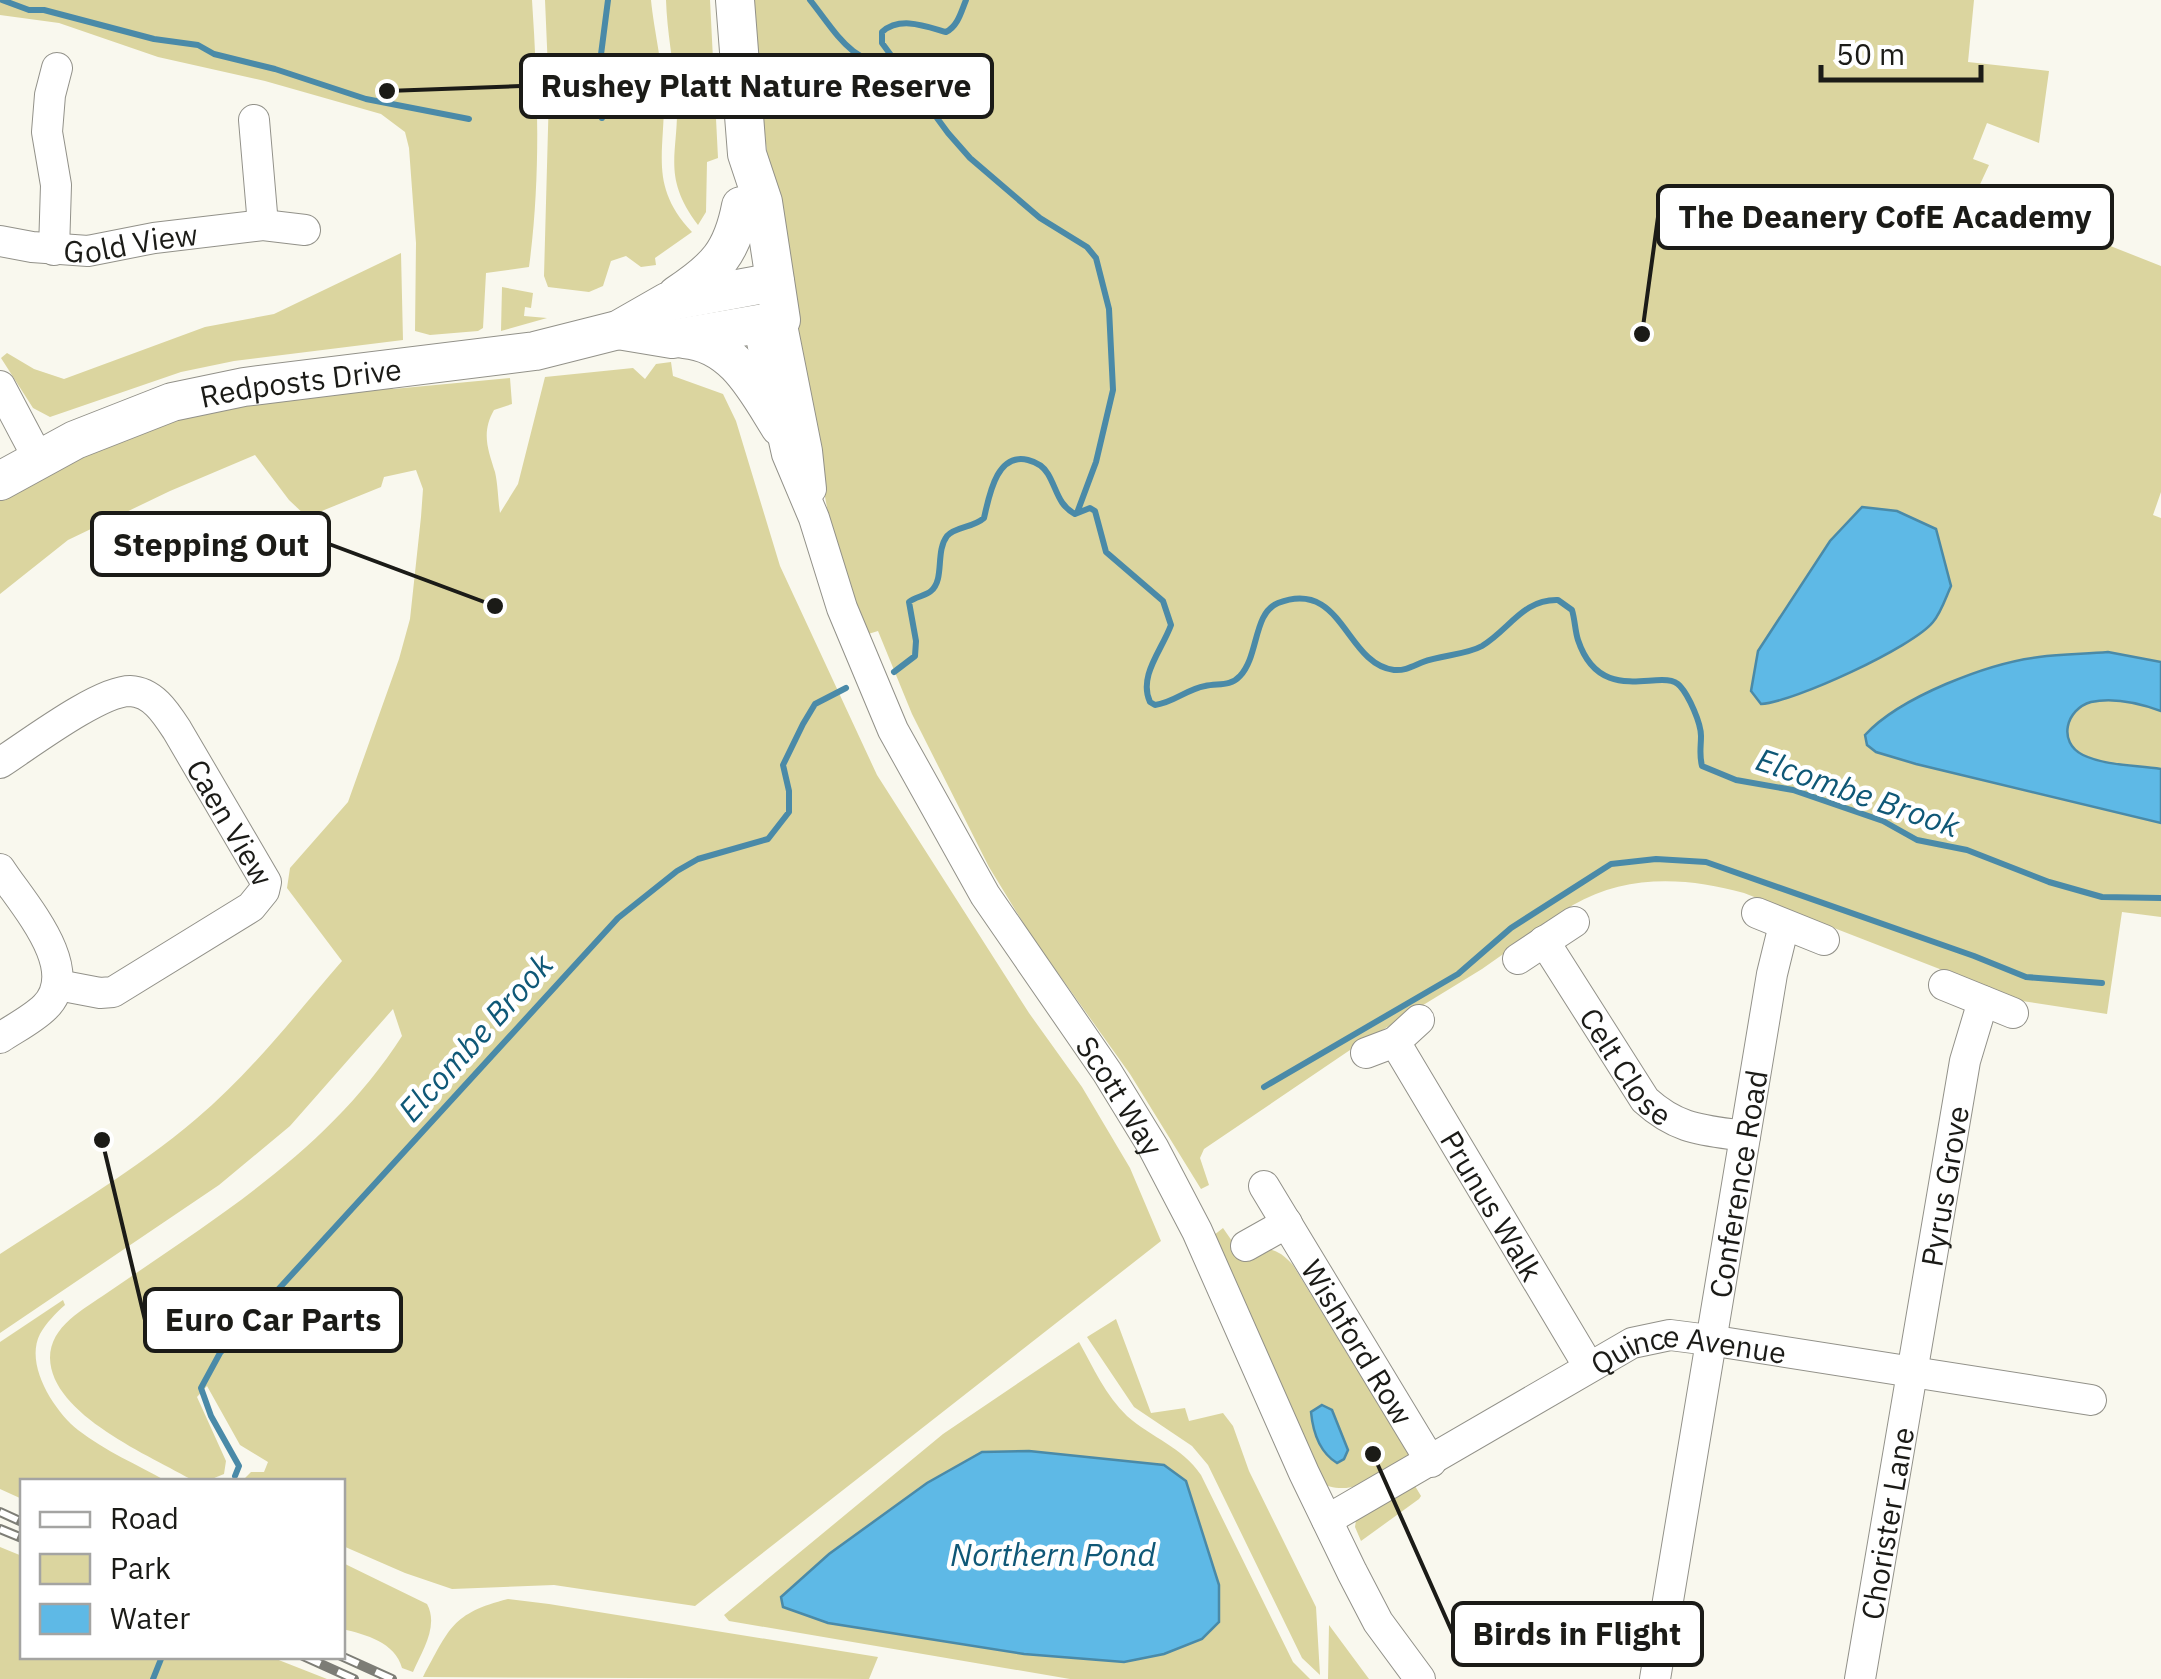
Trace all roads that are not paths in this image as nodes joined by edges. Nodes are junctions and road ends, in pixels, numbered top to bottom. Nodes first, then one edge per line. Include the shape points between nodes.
1 (735, 0) edge
2 (57, 68) dead end
3 (263, 128) dead end
4 (747, 154) junction
5 (741, 206) junction
6 (264, 225) junction
7 (305, 230) dead end
8 (0, 240) edge
9 (54, 250) junction
10 (763, 283) junction
11 (669, 320) junction
12 (770, 322) junction
13 (0, 386) edge
14 (780, 427) junction
15 (38, 458) junction
16 (0, 481) edge
17 (814, 518) junction
18 (0, 763) edge
19 (0, 869) edge
20 (1574, 922) dead end
21 (1824, 940) dead end
22 (1544, 941) junction
23 (1518, 959) dead end
24 (1944, 984) dead end
25 (58, 985) junction
26 (1983, 1001) junction
27 (2013, 1012) dead end
28 (1419, 1020) dead end
29 (0, 1038) edge
30 (1745, 1136) junction
31 (1264, 1186) dead end
32 (1287, 1223) junction
33 (1246, 1246) dead end
34 (1709, 1340) junction
35 (1589, 1367) junction
36 (1912, 1371) junction
37 (2091, 1400) dead end
38 (1431, 1462) junction
39 (1327, 1520) junction
40 (1420, 1679) edge
41 (1656, 1679) edge
42 (1860, 1679) edge

1 - 4 main road
2 - 9 street via 47,132 56,185
3 - 6 street
4 - 5 main road
4 - 10 main road via 763,202
5 - 10 main road
5 - 11 main road via 724,256
6 - 7 street, Gold View
6 - 9 street, Gold View via 88,251
8 - 9 street, Gold View
10 - 11 main road, Redposts Drive
10 - 12 main road
11 - 12 main road, Redposts Drive
11 - 14 main road via 731,358
11 - 15 main road, Redposts Drive via 506,356 195,397 113,423
12 - 14 street, Scott Way
12 - 17 street, Scott Way via 808,450
13 - 15 street
14 - 17 street, Scott Way
15 - 16 main road, Redposts Drive
17 - 39 street, Scott Way via 855,642 912,767 985,895 1153,1147
18 - 25 street, Caen View via 100,700 143,694 178,730 266,882 251,907 125,987 100,993
19 - 25 street via 50,946
20 - 22 street
21 - 30 street, Conference Road via 1770,919 1772,974
22 - 23 street
22 - 30 street, Celt Close via 1645,1100 1679,1124
24 - 26 street
25 - 29 street via 47,1006
26 - 27 street
26 - 36 street, Pyrus Grove via 1964,1061
28 - 35 street, Prunus Walk via 1380,1048
30 - 34 street, Conference Road
31 - 32 street, Wishford Row
32 - 33 street
32 - 38 street, Wishford Row
34 - 35 street, Quince Avenue via 1652,1337
34 - 36 street, Quince Avenue
34 - 41 street, Conference Road
35 - 38 street, Quince Avenue
36 - 37 street, Quince Avenue
36 - 42 street, Chorister Lane
38 - 39 street, Quince Avenue
39 - 40 street, Scott Way via 1378,1622

